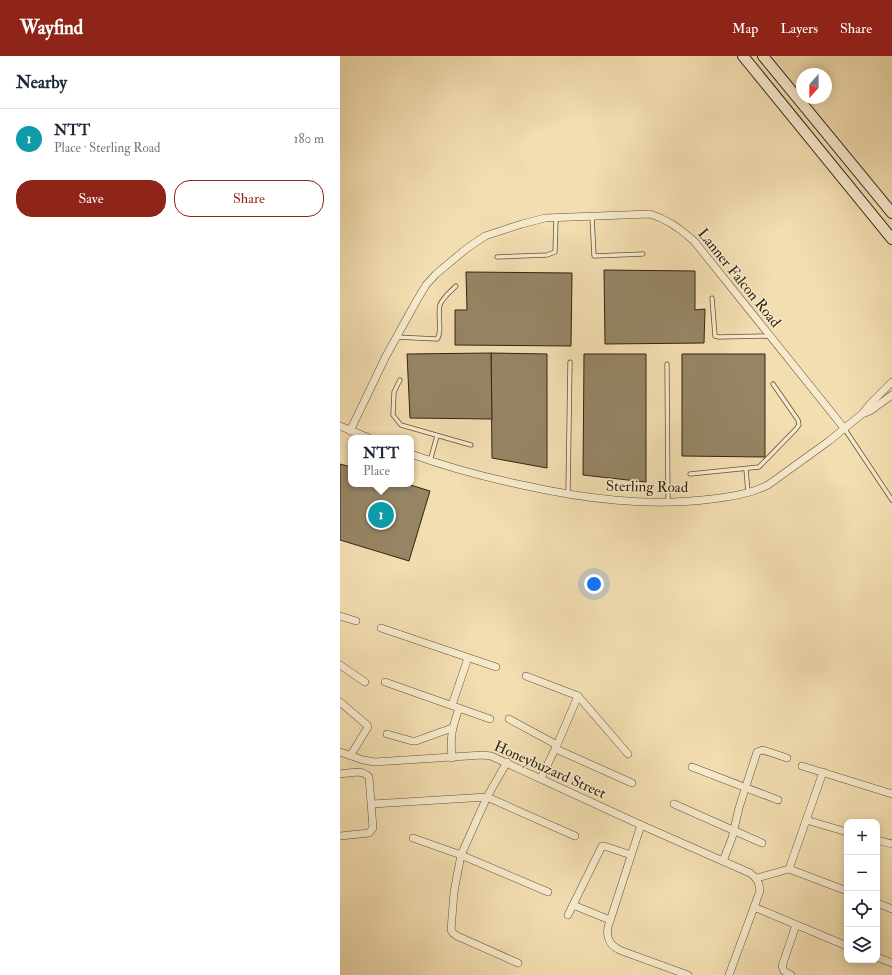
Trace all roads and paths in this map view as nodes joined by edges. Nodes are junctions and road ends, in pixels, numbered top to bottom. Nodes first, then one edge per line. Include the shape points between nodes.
1 (743, 56) edge
2 (763, 56) edge
3 (892, 214) edge
4 (592, 216) junction
5 (556, 218) junction
6 (892, 239) edge
7 (643, 254) dead end
8 (497, 257) dead end
9 (456, 286) dead end
10 (712, 298) dead end
11 (770, 336) junction
12 (396, 337) junction
13 (570, 362) dead end
14 (667, 364) dead end
15 (400, 380) dead end
16 (892, 382) edge
17 (774, 384) dead end
18 (892, 395) edge
19 (862, 414) junction
20 (340, 426) edge
21 (844, 428) junction
22 (350, 431) junction
23 (361, 435) edge
24 (437, 436) junction
25 (471, 445) dead end
26 (414, 455) edge
27 (430, 461) junction
28 (746, 468) junction
29 (690, 474) dead end
30 (748, 493) junction
31 (568, 495) junction
32 (892, 500) edge
33 (668, 502) junction
34 (340, 616) edge
35 (356, 621) dead end
36 (381, 628) dead end
37 (468, 658) junction
38 (340, 665) edge
39 (496, 667) dead end
40 (526, 676) dead end
41 (365, 682) dead end
42 (385, 682) dead end
43 (578, 696) junction
44 (340, 702) edge
45 (456, 707) junction
46 (490, 719) dead end
47 (509, 719) dead end
48 (452, 728) junction
49 (387, 734) dead end
50 (340, 746) edge
51 (556, 747) junction
52 (340, 752) edge
53 (352, 753) junction
54 (628, 754) dead end
55 (452, 758) junction
56 (787, 758) dead end
57 (397, 760) junction
58 (507, 762) junction
59 (802, 766) dead end
60 (692, 767) dead end
61 (823, 772) junction
62 (340, 774) edge
63 (541, 778) junction
64 (632, 783) dead end
65 (745, 788) junction
66 (892, 794) edge
67 (487, 797) junction
68 (778, 800) dead end
69 (372, 804) junction
70 (674, 804) dead end
71 (806, 820) junction
72 (641, 825) junction
73 (734, 831) junction
74 (844, 831) edge
75 (340, 836) edge
76 (575, 836) dead end
77 (413, 838) dead end
78 (880, 841) edge
79 (762, 843) dead end
80 (892, 844) edge
81 (461, 855) junction
82 (631, 855) junction
83 (723, 861) junction
84 (789, 869) junction
85 (757, 878) junction
86 (844, 891) edge
87 (548, 892) dead end
88 (880, 904) edge
89 (573, 905) junction
90 (754, 907) junction
91 (892, 909) edge
92 (568, 915) dead end
93 (610, 920) junction
94 (796, 925) junction
95 (844, 945) edge
96 (880, 958) edge
97 (518, 963) dead end
98 (892, 963) edge
99 (685, 974) edge
100 (729, 975) edge
101 (791, 975) edge

1 - 6 main road
2 - 3 main road
4 - 5 street, Lanner Falcon Road
4 - 7 lane via 594,256
4 - 11 street, Lanner Falcon Road via 650,214 662,217 694,242
5 - 8 lane via 556,248 552,254
5 - 12 street, Lanner Falcon Road via 545,218 485,236 466,249 426,285
9 - 12 lane via 444,298 439,309 437,339
10 - 11 lane via 715,336
11 - 21 street, Lanner Falcon Road
12 - 22 street, Lanner Falcon Road
13 - 31 lane
14 - 33 lane
15 - 24 lane via 394,392 393,414 401,425
16 - 19 street, Sterling Road
17 - 28 lane via 799,424 762,465
18 - 19 street, Sterling Road
19 - 21 street, Sterling Road
20 - 22 street
21 - 30 street, Sterling Road via 779,479
21 - 32 lane
22 - 23 street
24 - 25 lane
24 - 27 lane
26 - 27 street, Sterling Road
27 - 31 street, Sterling Road via 463,472
28 - 29 lane
28 - 30 lane
30 - 33 street, Sterling Road via 694,502
31 - 33 street, Sterling Road via 603,500
34 - 35 street
36 - 37 street
37 - 39 street
37 - 45 street
38 - 41 street
40 - 43 street
42 - 45 street
43 - 51 street
43 - 54 street
44 - 53 street via 368,725 368,730
45 - 46 street
45 - 48 street
47 - 51 street
48 - 49 street via 416,741
48 - 55 street
50 - 53 street, Honeybuzard Street
51 - 63 street
51 - 64 street
52 - 57 street, Honeybuzard Street via 375,762
53 - 57 street, Honeybuzard Street via 374,759
55 - 57 street, Honeybuzard Street
55 - 58 street, Honeybuzard Street via 483,755
56 - 65 street via 758,751
58 - 63 street, Honeybuzard Street
58 - 67 street
59 - 61 street
60 - 65 street
61 - 66 street
61 - 71 street
62 - 69 street via 361,772 368,775
63 - 72 street, Honeybuzard Street
65 - 68 street
65 - 73 street
67 - 69 street
67 - 76 street
67 - 81 street
69 - 75 street via 372,831
70 - 73 street
71 - 74 street
71 - 84 street
72 - 82 street
72 - 83 street, Honeybuzard Street
73 - 79 street
73 - 83 street
77 - 81 street
78 - 80 street
81 - 87 street
81 - 97 street via 454,892 451,930 457,936
82 - 89 street via 602,846
82 - 93 street
83 - 85 street, Honeybuzard Street
84 - 85 street
84 - 86 street
85 - 90 street via 760,890
88 - 91 street
89 - 92 street
89 - 93 street
90 - 94 street
90 - 100 street
93 - 99 street via 607,937 617,949
94 - 95 street
94 - 101 street via 782,966 784,971
96 - 98 street

